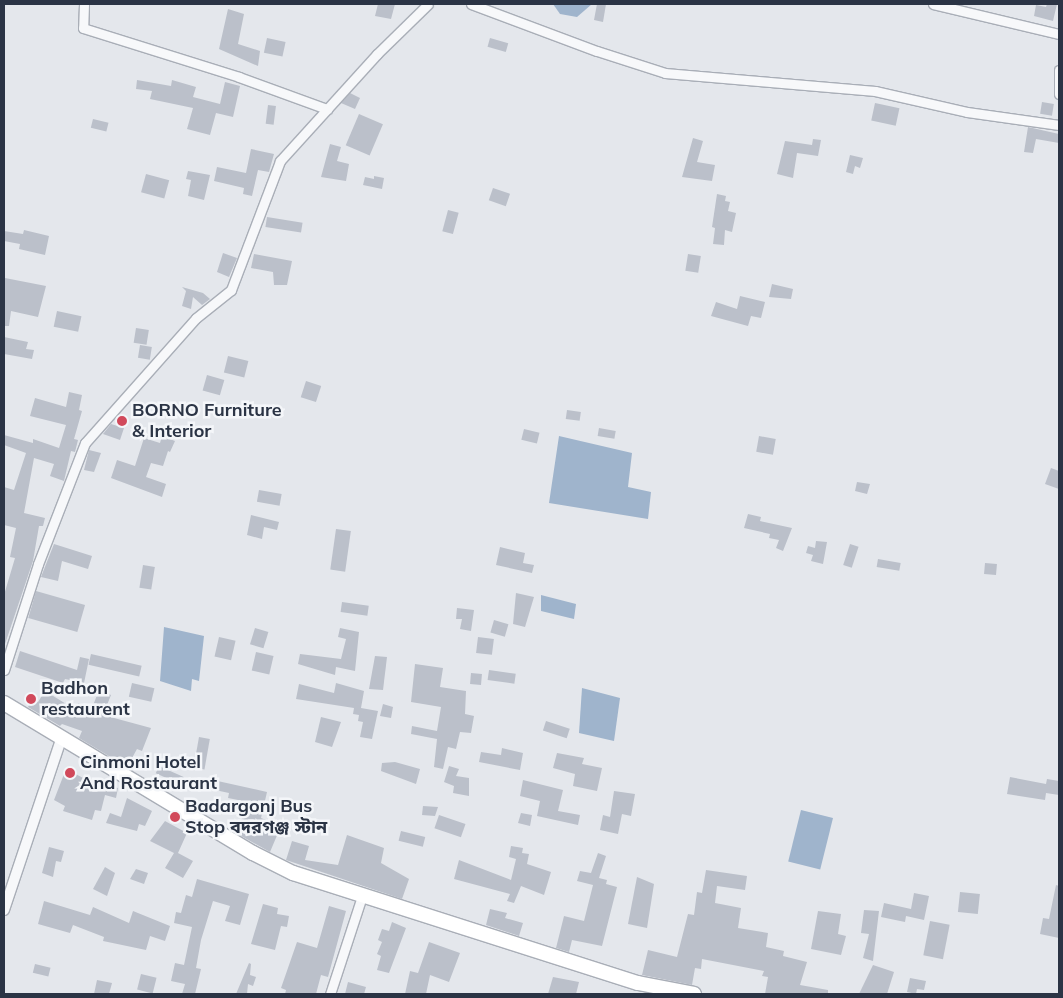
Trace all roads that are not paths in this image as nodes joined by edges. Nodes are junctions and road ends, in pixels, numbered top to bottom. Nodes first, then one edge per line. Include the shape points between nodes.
1 (84, 4) edge
2 (428, 4) edge
3 (471, 4) edge
4 (933, 4) edge
5 (1059, 34) edge
6 (1059, 70) edge
7 (1059, 94) edge
8 (327, 109) junction
9 (1059, 124) edge
10 (4, 670) edge
11 (4, 703) edge
12 (61, 740) junction
13 (362, 896) junction
14 (4, 910) edge
15 (661, 991) edge
16 (330, 994) edge
17 (694, 994) edge

1 - 8 street via 83,28 239,77
2 - 8 street
3 - 9 street via 665,73 875,91 967,112
4 - 5 street
6 - 7 street
8 - 10 street via 280,161 231,290 196,318 85,443 38,564
11 - 12 main road
12 - 13 main road via 253,853 292,873
12 - 14 street
13 - 15 main road
13 - 16 street
15 - 17 main road

